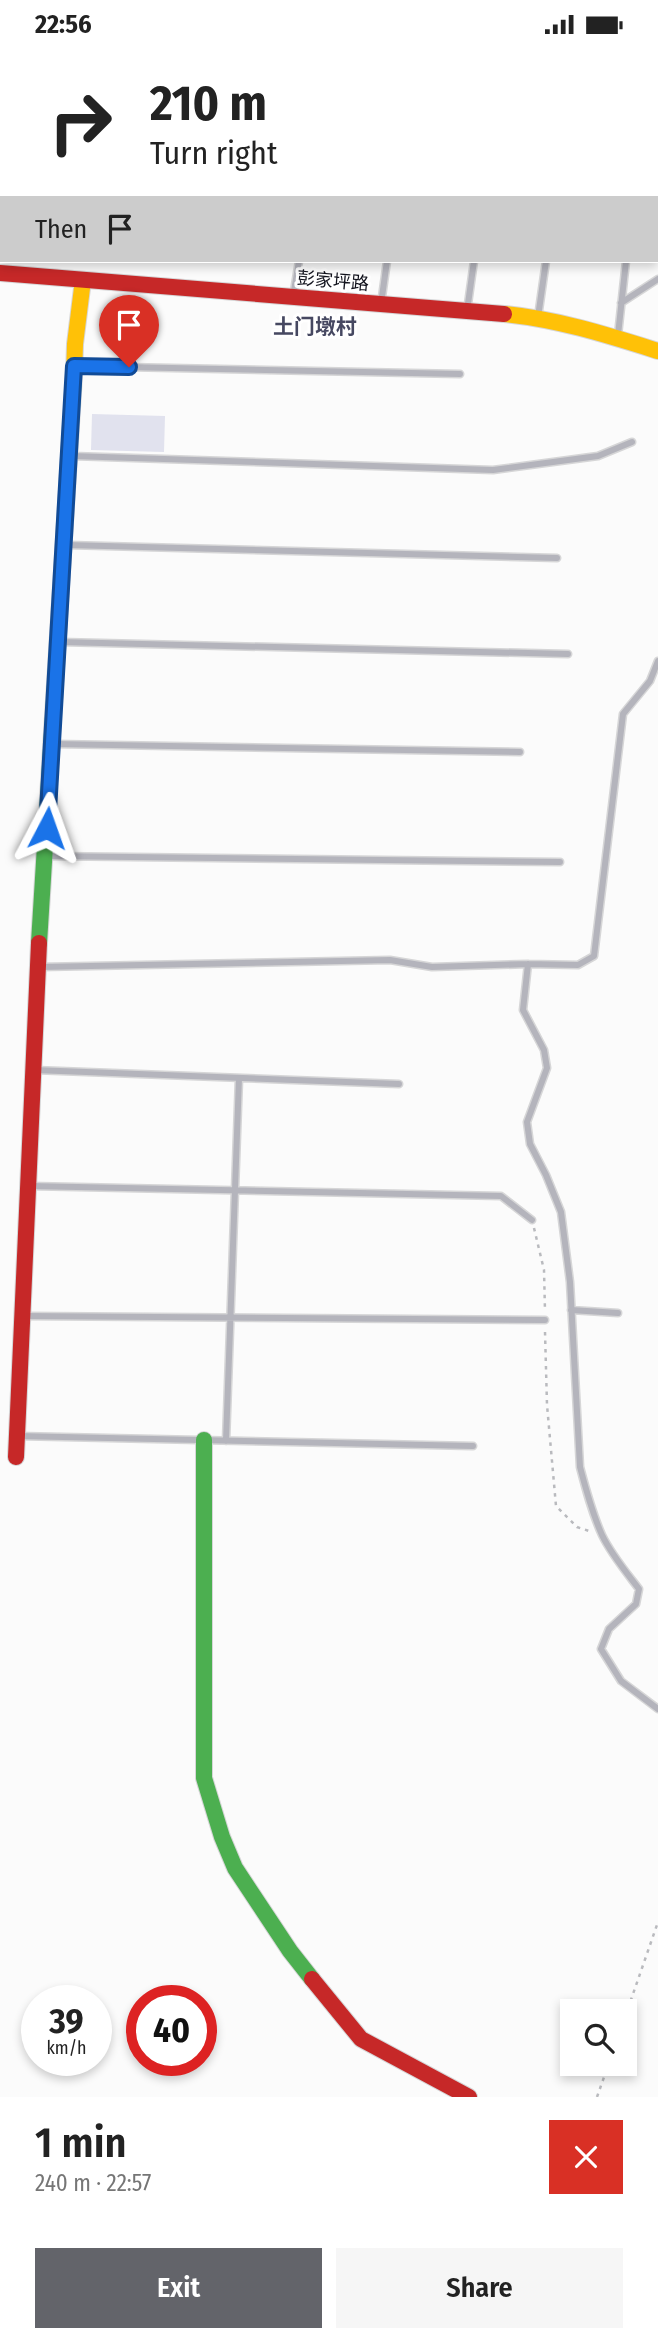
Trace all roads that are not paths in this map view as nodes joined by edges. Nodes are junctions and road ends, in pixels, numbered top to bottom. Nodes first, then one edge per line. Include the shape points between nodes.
1 (299, 263) edge
2 (387, 263) edge
3 (474, 263) edge
4 (546, 263) edge
5 (626, 263) edge
6 (0, 274) edge
7 (658, 279) edge
8 (83, 280) junction
9 (293, 297) junction
10 (621, 303) junction
11 (380, 305) junction
12 (467, 312) junction
13 (538, 317) junction
14 (618, 338) junction
15 (658, 351) edge
16 (74, 366) junction
17 (460, 374) dead end
18 (632, 442) dead end
19 (70, 456) junction
20 (65, 545) junction
21 (557, 558) dead end
22 (58, 642) junction
23 (568, 654) dead end
24 (658, 661) edge
25 (52, 744) junction
26 (520, 752) dead end
27 (45, 856) junction
28 (560, 862) dead end
29 (528, 964) junction
30 (38, 967) junction
31 (32, 1070) junction
32 (239, 1077) junction
33 (399, 1084) dead end
34 (27, 1186) junction
35 (235, 1190) junction
36 (532, 1220) road end
37 (572, 1310) junction
38 (618, 1313) dead end
39 (22, 1316) junction
40 (231, 1317) junction
41 (545, 1320) road end
42 (16, 1436) junction
43 (204, 1440) junction
44 (226, 1441) junction
45 (473, 1446) dead end
46 (16, 1457) dead end
47 (658, 1709) edge
48 (469, 2097) edge

1 - 9 lane
2 - 11 lane
3 - 12 lane
4 - 13 lane
5 - 10 lane
6 - 8 street, 彭家坪路
7 - 10 lane
8 - 9 street, 彭家坪路
8 - 16 street
9 - 11 street, 彭家坪路
10 - 14 lane
11 - 12 street, 彭家坪路
12 - 13 street, 彭家坪路
13 - 14 street, 彭家坪路
14 - 15 street, 彭家坪路
16 - 17 lane
16 - 19 street
18 - 19 lane via 598,456 493,470
19 - 20 street
20 - 21 lane
20 - 22 street
22 - 23 lane
22 - 25 street
24 - 29 lane via 650,681 623,714 594,956 578,965
25 - 26 lane
25 - 27 street
27 - 28 lane
27 - 30 street
29 - 30 lane via 432,967 390,960
29 - 37 lane via 523,1010 544,1050 547,1068 527,1122 530,1144 561,1212
30 - 31 street
31 - 32 lane
31 - 34 street
32 - 33 lane
32 - 35 lane
34 - 35 lane
34 - 39 street
35 - 36 lane via 501,1196
35 - 40 lane
37 - 38 lane
37 - 47 lane via 580,1467 602,1535 639,1589 636,1604 609,1629 601,1649 621,1681
39 - 40 lane
39 - 42 street
40 - 41 lane
40 - 44 lane
42 - 43 lane
42 - 46 street
43 - 44 lane
43 - 48 street via 204,1779 234,1868 290,1951 361,2039
44 - 45 lane

